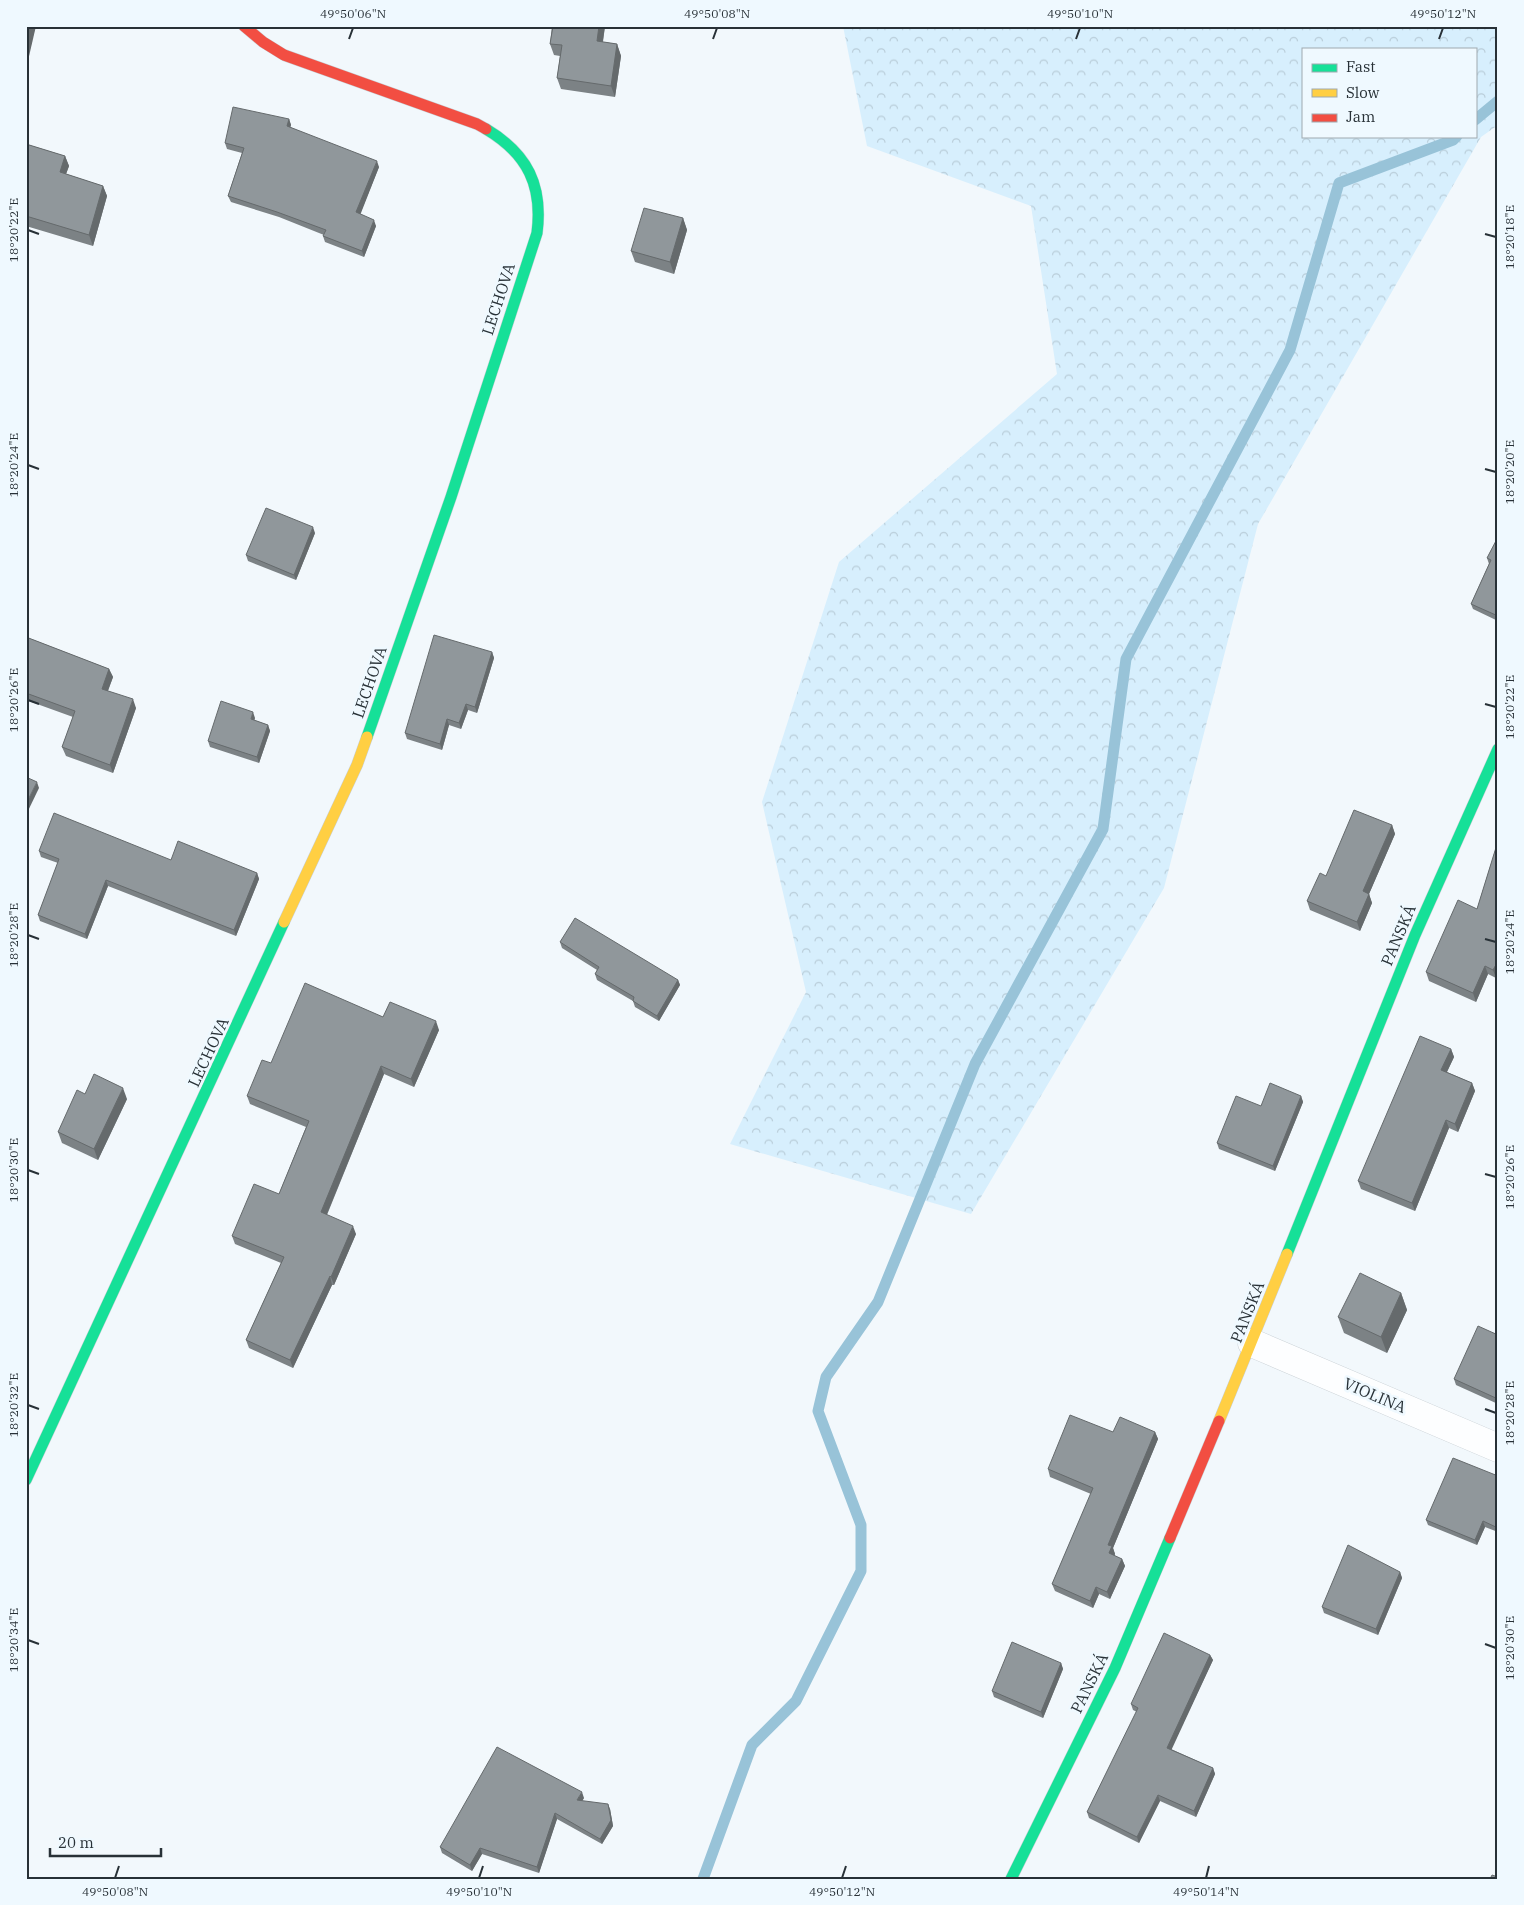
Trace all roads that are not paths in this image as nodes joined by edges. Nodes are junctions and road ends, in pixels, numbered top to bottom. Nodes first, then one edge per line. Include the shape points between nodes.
1 (244, 26) edge
2 (1498, 749) edge
3 (1252, 1343) junction
4 (1498, 1448) edge
5 (26, 1480) edge
6 (1011, 1879) edge

1 - 5 street, LECHOVA via 267,46 284,55 477,124 496,134 513,148 536,185 539,207 537,233 451,498 357,765
2 - 3 street, PANSKÁ via 1415,935
3 - 4 street, VIOLINA
3 - 6 street, PANSKÁ via 1115,1668

